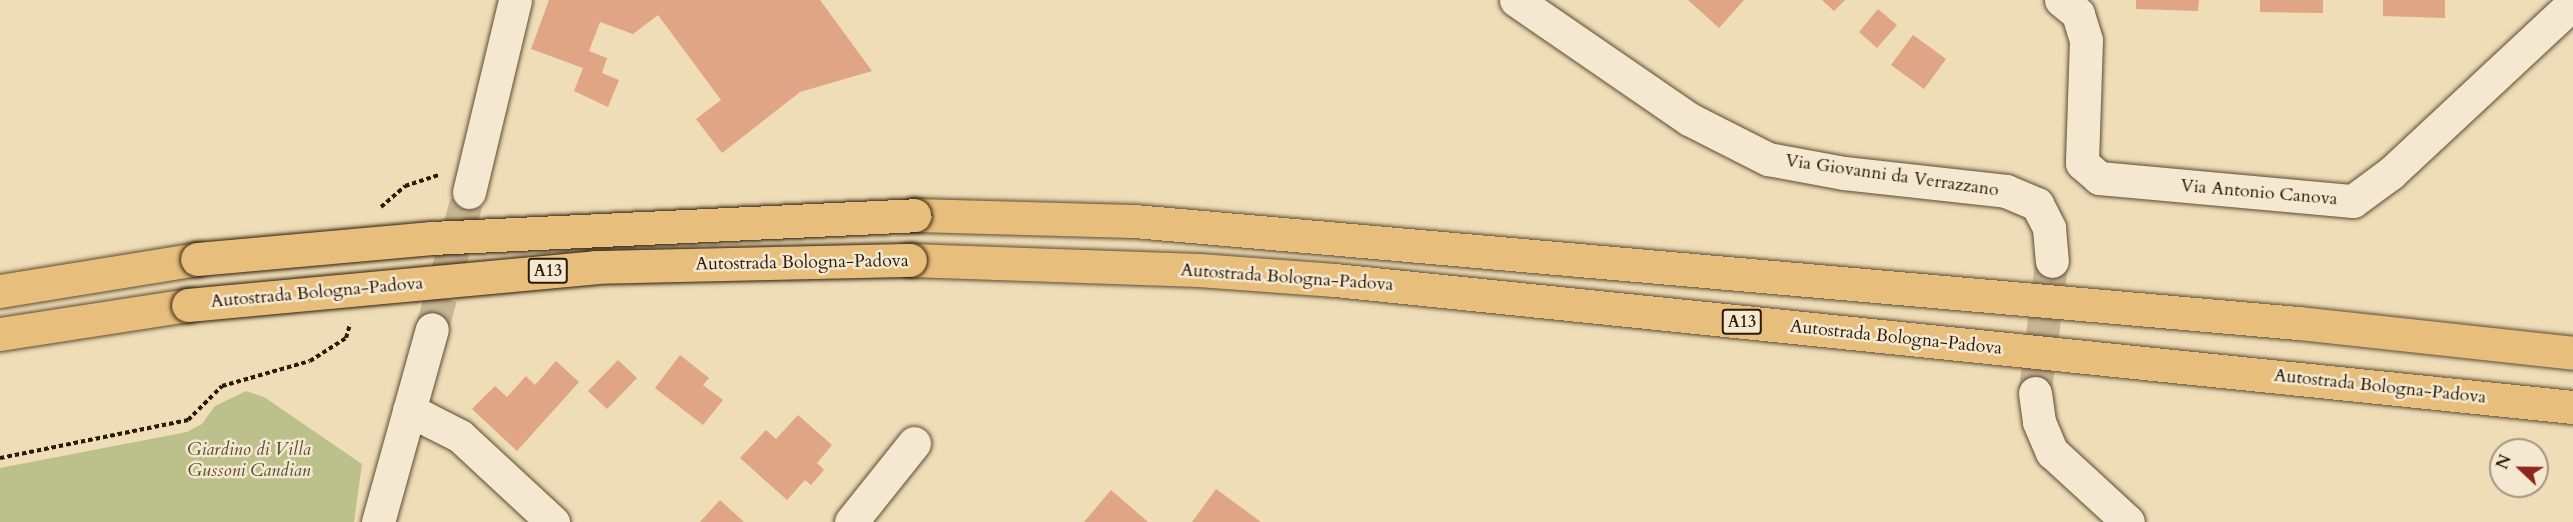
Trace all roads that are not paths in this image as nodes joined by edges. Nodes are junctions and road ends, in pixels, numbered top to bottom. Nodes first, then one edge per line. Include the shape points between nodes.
1 (515, 0) edge
2 (1515, 0) edge
3 (2061, 0) edge
4 (2573, 3) edge
5 (470, 192) tunnel mouth
6 (2052, 261) tunnel mouth
7 (0, 291) edge
8 (432, 329) tunnel mouth
9 (0, 334) edge
10 (2573, 353) edge
11 (2035, 393) tunnel mouth
12 (2573, 407) edge
13 (409, 410) junction
14 (914, 443) dead end
15 (378, 522) edge
16 (553, 522) edge
17 (851, 522) edge
18 (2128, 522) edge

1 - 5 street
2 - 6 street, Via Giovanni da Verrazzano via 1689,119 1768,159 1844,173 2006,191 2037,204 2049,228
3 - 4 street, Via Antonio Canova via 2078,14 2086,39 2082,163 2099,178 2353,201 2391,173
7 - 10 highway, A13, bridge via 197,259 443,237 914,215 1134,221 2298,323
8 - 13 street
9 - 12 highway, Autostrada Bologna-Padova / A13, bridge via 188,305 595,267 910,260 1198,270 1335,280
11 - 18 street via 2039,422 2052,452
13 - 15 street
13 - 16 street via 460,436
14 - 17 street

